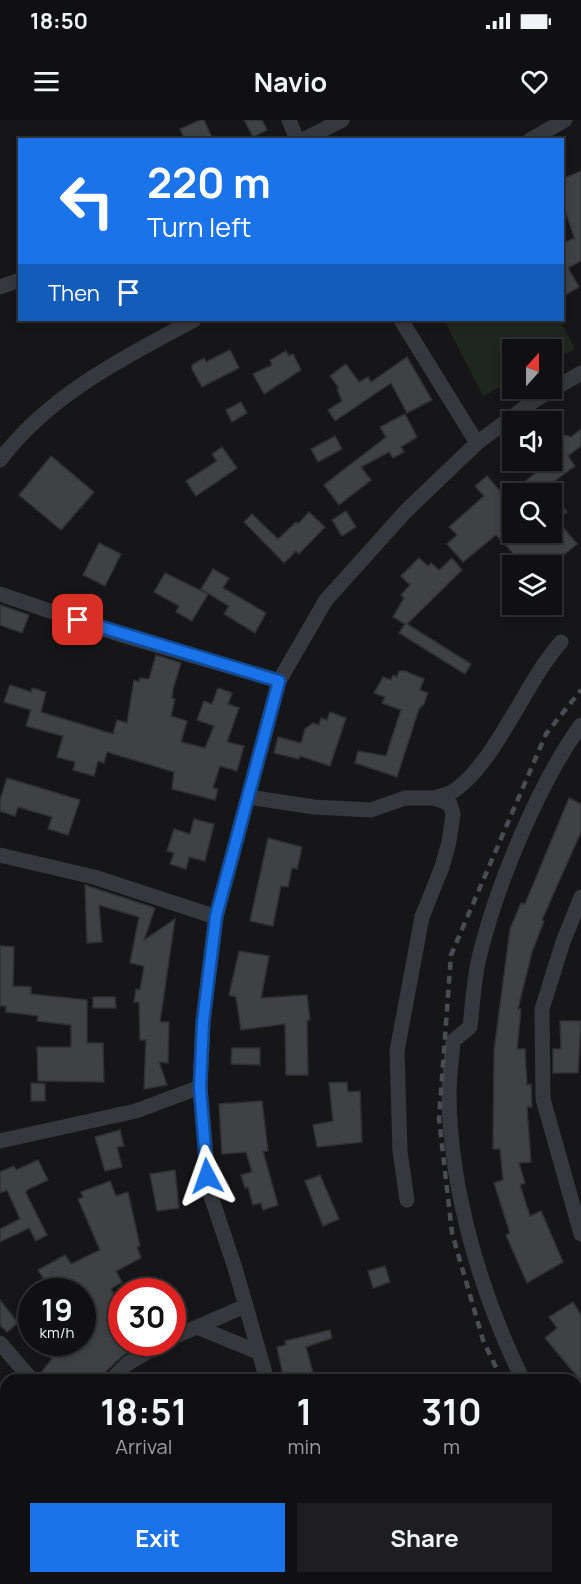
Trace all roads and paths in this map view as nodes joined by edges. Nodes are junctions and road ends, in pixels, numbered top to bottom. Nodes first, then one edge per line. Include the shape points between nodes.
1 (289, 120) edge
2 (342, 120) edge
3 (565, 120) edge
4 (296, 138) edge
5 (307, 138) edge
6 (534, 138) edge
7 (18, 281) edge
8 (0, 287) edge
9 (192, 321) edge
10 (402, 321) edge
11 (581, 373) edge
12 (477, 443) junction
13 (0, 460) edge
14 (0, 594) edge
15 (561, 642) dead end
16 (279, 681) junction
17 (581, 725) edge
18 (248, 797) junction
19 (434, 798) junction
20 (0, 855) edge
21 (581, 897) edge
22 (216, 916) junction
23 (200, 1087) junction
24 (0, 1141) edge
25 (406, 1200) dead end
26 (581, 1234) edge
27 (245, 1306) junction
28 (197, 1327) junction
29 (186, 1332) edge
30 (0, 1343) edge
31 (258, 1352) junction
32 (140, 1356) edge
33 (27, 1374) edge
34 (117, 1374) edge
35 (265, 1374) edge
36 (520, 1374) edge

1 - 4 street
2 - 5 street
3 - 6 street
7 - 8 street
9 - 13 street via 74,389 30,426
10 - 12 street
11 - 12 street
12 - 16 street via 406,511 326,600
14 - 16 street via 118,634
15 - 19 street via 548,656 480,764 452,793
16 - 18 street
17 - 36 street via 535,806 502,885 480,951 470,1027 453,1041 449,1095 454,1162 477,1263 504,1342
18 - 19 street via 314,807 371,810 405,798
18 - 22 street
19 - 25 street via 450,804 453,814 442,867 422,917 397,1050 400,1151
20 - 22 street via 94,877
21 - 26 street via 562,942 542,1009 543,1099
22 - 23 street via 203,1022
23 - 24 street via 136,1111
23 - 27 street via 208,1190
27 - 28 street
27 - 31 street
28 - 29 street
28 - 31 street
30 - 33 street
31 - 35 street
32 - 34 street

